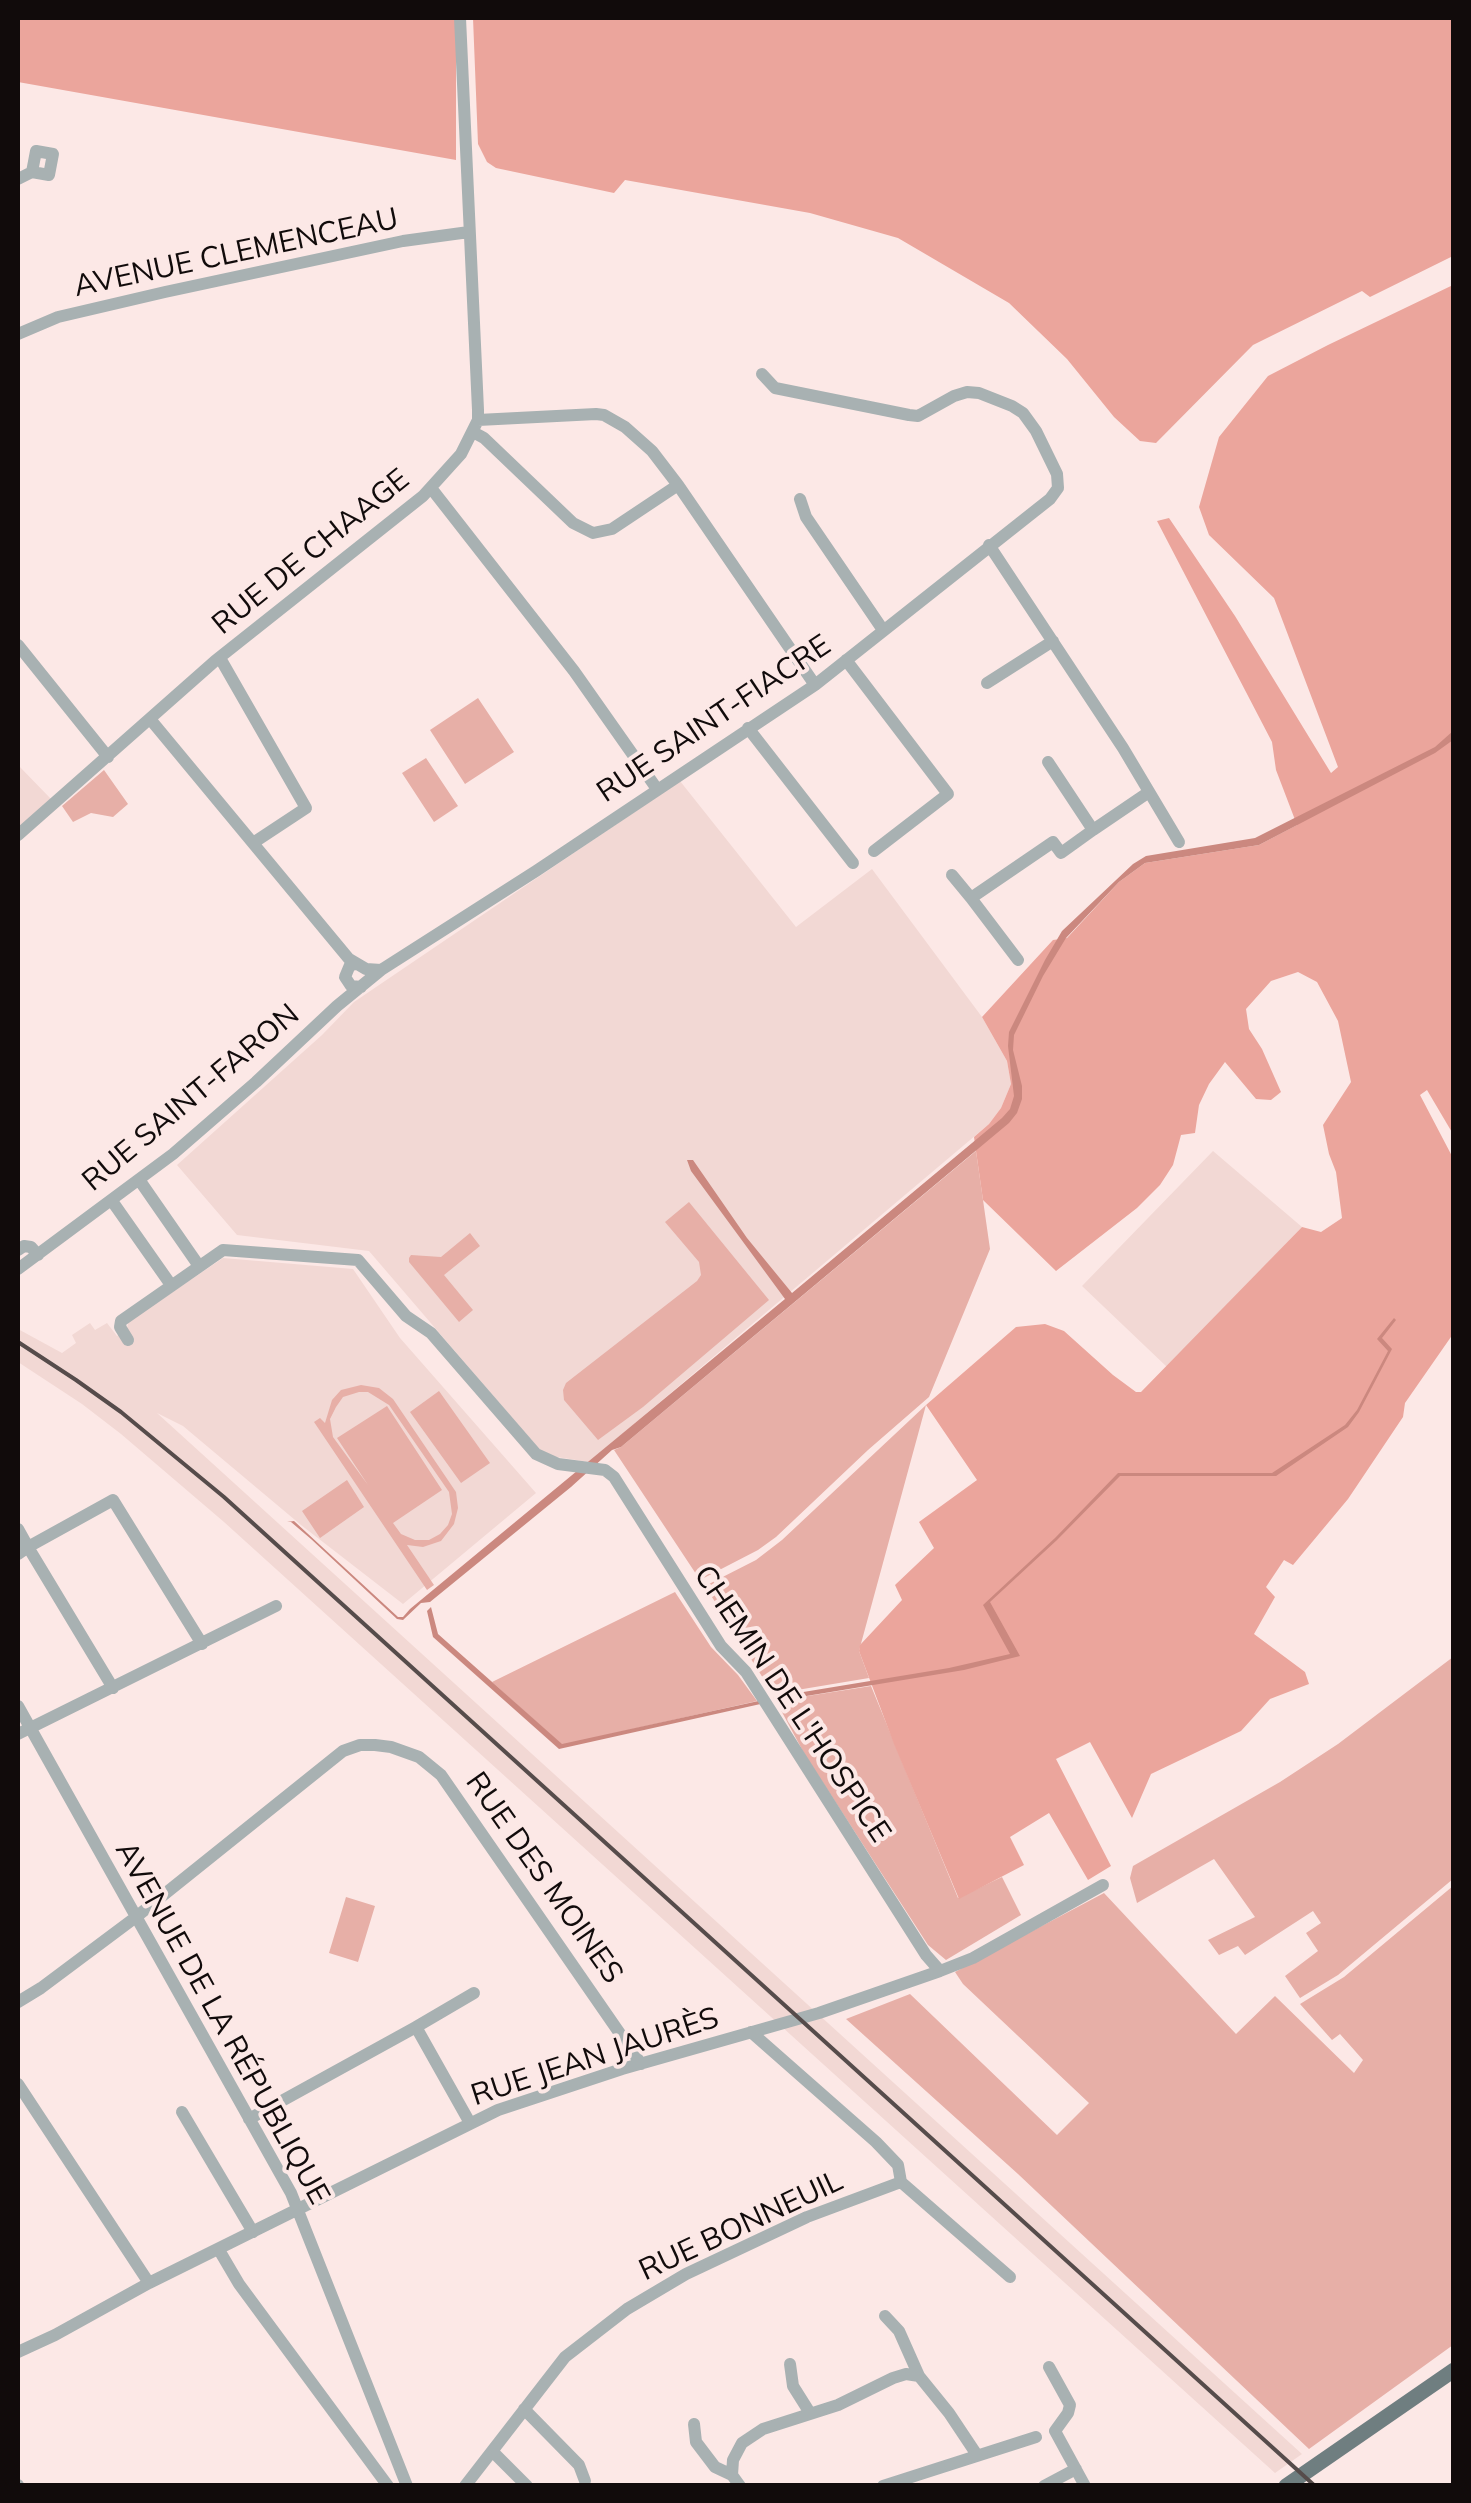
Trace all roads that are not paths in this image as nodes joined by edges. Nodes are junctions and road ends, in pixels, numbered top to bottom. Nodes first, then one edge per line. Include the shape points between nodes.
1 (460, 18) edge
2 (32, 172) dead end
3 (18, 179) edge
4 (469, 232) junction
5 (18, 334) edge
6 (762, 374) dead end
7 (475, 426) junction
8 (678, 485) junction
9 (431, 488) junction
10 (800, 499) dead end
11 (989, 545) junction
12 (884, 630) junction
13 (1053, 641) junction
14 (18, 645) edge
15 (220, 658) junction
16 (846, 660) junction
17 (987, 683) dead end
18 (814, 685) junction
19 (150, 719) junction
20 (748, 728) junction
21 (108, 757) junction
22 (1048, 762) dead end
23 (657, 790) junction
24 (1149, 792) junction
25 (1092, 830) junction
26 (18, 835) edge
27 (1180, 842) dead end
28 (253, 843) junction
29 (874, 851) dead end
30 (853, 864) dead end
31 (952, 874) dead end
32 (971, 898) junction
33 (1018, 960) dead end
34 (361, 975) junction
35 (140, 1180) junction
36 (112, 1201) junction
37 (18, 1250) edge
38 (38, 1255) junction
39 (199, 1266) junction
40 (18, 1269) edge
41 (170, 1285) junction
42 (128, 1340) dead end
43 (18, 1529) edge
44 (23, 1550) edge
45 (276, 1606) dead end
46 (202, 1644) junction
47 (112, 1688) junction
48 (18, 1706) edge
49 (24, 1731) edge
50 (1103, 1884) dead end
51 (136, 1917) junction
52 (940, 1971) junction
53 (474, 1994) dead end
54 (18, 2002) edge
55 (416, 2027) junction
56 (751, 2032) junction
57 (642, 2064) junction
58 (18, 2084) edge
59 (182, 2112) dead end
60 (249, 2119) junction
61 (470, 2123) junction
62 (901, 2182) junction
63 (298, 2209) junction
64 (254, 2232) junction
65 (218, 2250) junction
66 (1010, 2277) dead end
67 (150, 2282) junction
68 (884, 2316) dead end
69 (18, 2352) edge
70 (790, 2364) dead end
71 (1049, 2367) dead end
72 (1453, 2370) edge
73 (919, 2376) junction
74 (524, 2409) junction
75 (810, 2413) junction
76 (694, 2424) dead end
77 (1050, 2432) junction
78 (492, 2451) junction
79 (977, 2456) junction
80 (1076, 2469) junction
81 (736, 2480) edge
82 (585, 2481) dead end
83 (388, 2486) edge
84 (407, 2486) edge
85 (465, 2486) edge
86 (527, 2486) edge
87 (884, 2486) edge
88 (1044, 2486) edge
89 (1085, 2486) edge
90 (1286, 2486) edge

1 - 4 street
2 - 3 street
4 - 5 street, AVENUE CLEMENCEAU via 165,292 58,317
4 - 7 street
6 - 11 street, RUE SAINT-FIACRE via 775,388 910,415 967,392 1023,413 1057,474 1058,488
7 - 8 street via 604,415 641,440
7 - 8 street via 572,523 593,533
7 - 9 street, RUE DE CHAAGE
8 - 18 street
9 - 15 street, RUE DE CHAAGE
9 - 23 street
10 - 12 street
11 - 12 street, RUE SAINT-FIACRE
11 - 13 street
12 - 16 street, RUE SAINT-FIACRE
13 - 17 street
13 - 24 street
14 - 21 street
15 - 19 street, RUE DE CHAAGE
15 - 28 street via 306,808
16 - 18 street, RUE SAINT-FIACRE
16 - 29 street via 948,794
18 - 20 street, RUE SAINT-FIACRE
19 - 21 street, RUE DE CHAAGE
19 - 28 street
20 - 23 street, RUE SAINT-FIACRE
20 - 30 street
21 - 26 street, RUE DE CHAAGE
22 - 25 street
23 - 34 street, RUE SAINT-FIACRE
24 - 25 street
24 - 27 street
25 - 32 street via 1061,852 1053,842
28 - 34 street, RUE SAINT-FARON
31 - 32 street
32 - 33 street
34 - 35 street, RUE SAINT-FARON via 345,998 220,1114
35 - 36 street, RUE SAINT-FARON
35 - 39 street
36 - 38 street, RUE SAINT-FARON
36 - 41 street
37 - 38 street via 31,1247
38 - 40 street, RUE SAINT-FARON
39 - 41 street
39 - 52 street, CHEMIN DE L'HOSPICE via 223,1250 358,1260 406,1316 432,1333 536,1454 614,1477
41 - 42 street via 121,1322
43 - 44 street
44 - 46 street via 113,1500
44 - 47 street
45 - 46 street
46 - 47 street
47 - 49 street
48 - 49 street, AVENUE DE LA RÉPUBLIQUE
49 - 51 street, AVENUE DE LA RÉPUBLIQUE
50 - 52 street, RUE JEAN JAURÈS
51 - 54 street, RUE DES MOINES
51 - 57 street, RUE DES MOINES via 343,1752 360,1744 391,1747 442,1775
51 - 60 street, AVENUE DE LA RÉPUBLIQUE
52 - 56 street, RUE JEAN JAURÈS
53 - 55 street
55 - 60 street
55 - 61 street
56 - 57 street, RUE JEAN JAURÈS
56 - 62 street, RUE BONNEUIL via 876,2142 898,2165
57 - 61 street, RUE JEAN JAURÈS
58 - 67 street
59 - 64 street
60 - 63 street, AVENUE DE LA RÉPUBLIQUE
61 - 63 street, RUE JEAN JAURÈS
62 - 66 street
62 - 74 street, RUE BONNEUIL via 807,2217 654,2292 565,2357
63 - 64 street, RUE JEAN JAURÈS
63 - 84 street, AVENUE DE LA RÉPUBLIQUE
64 - 65 street, RUE JEAN JAURÈS
65 - 67 street, RUE JEAN JAURÈS
65 - 83 street
67 - 69 street, RUE JEAN JAURÈS
68 - 73 street via 899,2331
70 - 75 street via 793,2386
71 - 77 street via 1070,2405
72 - 90 main road
73 - 75 street via 893,2378
73 - 79 street
74 - 78 street, RUE BONNEUIL
74 - 82 street via 579,2465
75 - 81 street via 762,2428 742,2443 733,2460
76 - 81 street via 696,2442 715,2467
77 - 79 street
77 - 80 street
78 - 85 street, RUE BONNEUIL
78 - 86 street
79 - 87 street
80 - 88 street
80 - 89 street

